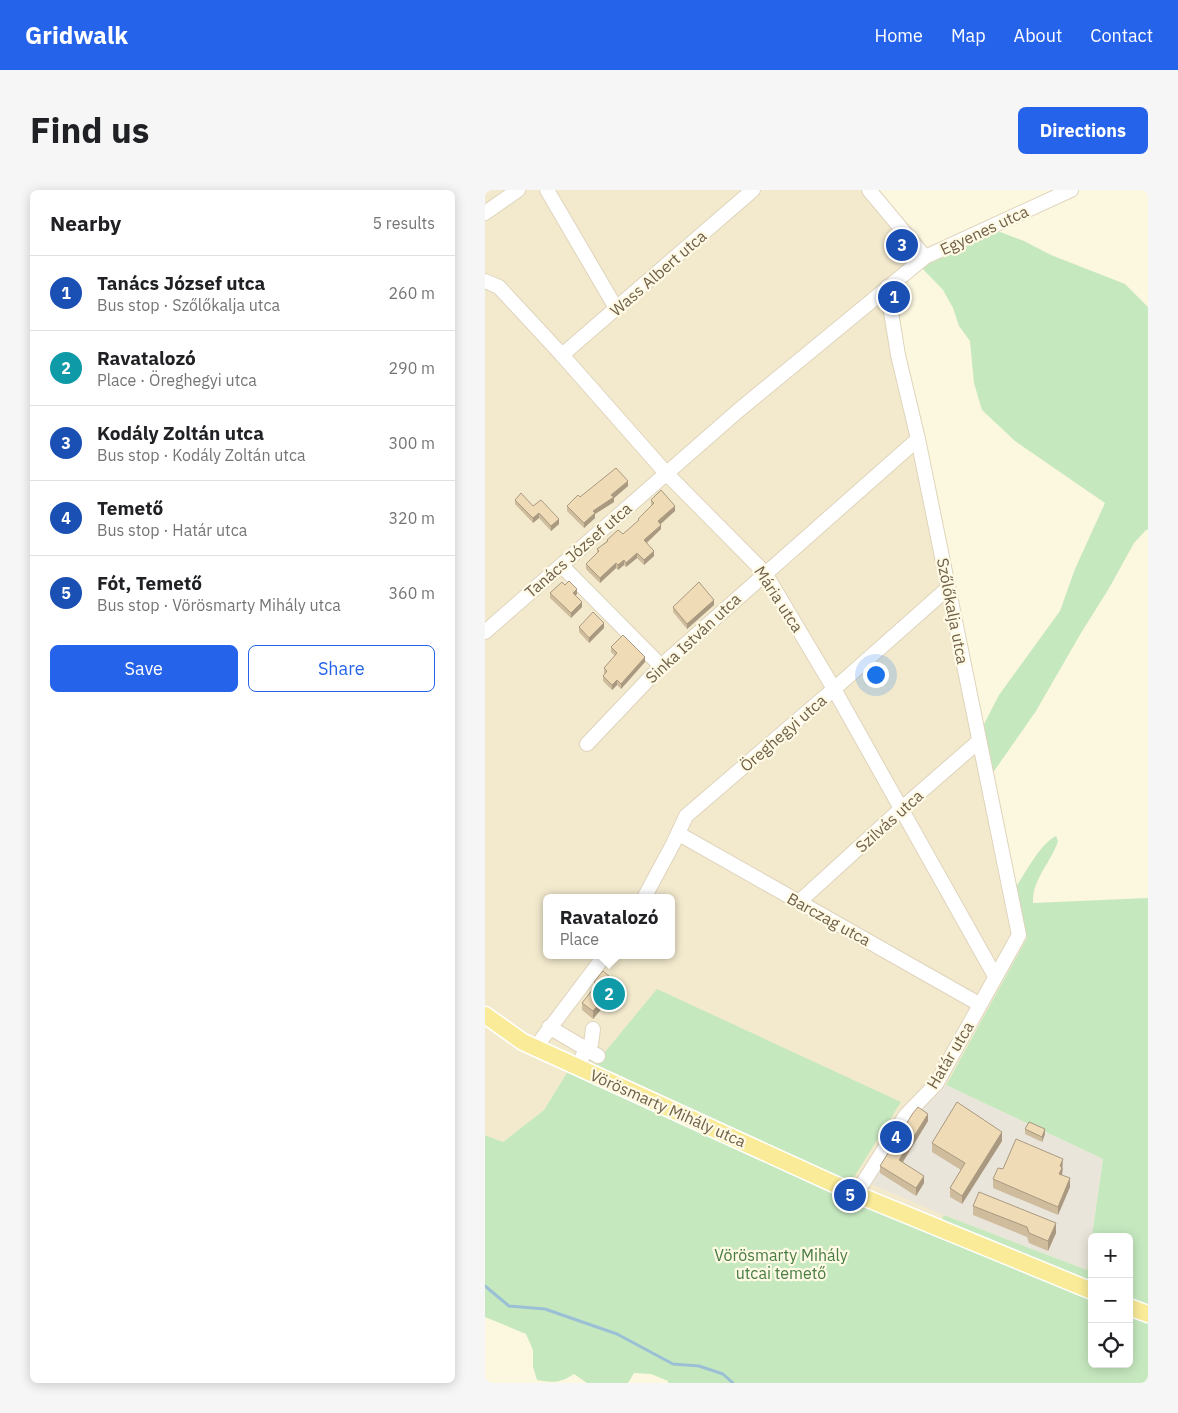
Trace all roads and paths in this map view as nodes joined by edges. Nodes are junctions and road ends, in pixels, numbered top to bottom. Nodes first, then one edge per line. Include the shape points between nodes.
1 (517, 190) edge
2 (547, 190) edge
3 (753, 190) edge
4 (869, 190) edge
5 (1071, 190) edge
6 (485, 213) edge
7 (925, 257) junction
8 (485, 281) edge
9 (887, 287) junction
10 (616, 308) junction
11 (562, 355) junction
12 (918, 439) junction
13 (666, 472) junction
14 (562, 566) junction
15 (765, 573) junction
16 (948, 588) junction
17 (485, 632) edge
18 (661, 666) junction
19 (834, 690) junction
20 (979, 742) junction
21 (587, 744) dead end
22 (901, 809) junction
23 (679, 834) junction
24 (646, 894) edge
25 (799, 902) junction
26 (1019, 935) joint
27 (602, 959) edge
28 (995, 976) junction
29 (979, 1004) junction
30 (485, 1015) edge
31 (549, 1027) junction
32 (593, 1029) dead end
33 (535, 1048) junction
34 (593, 1052) junction
35 (578, 1067) junction
36 (856, 1194) junction
37 (1088, 1289) edge
38 (1133, 1308) edge
39 (1148, 1314) edge

1 - 6 street
2 - 10 street
3 - 10 street, Wass Albert utca
4 - 7 street
5 - 7 street, Egyenes utca
7 - 9 street, Tanács József utca
8 - 11 street, Mária utca via 499,287
9 - 12 street, Szőlőkalja utca via 898,355
9 - 13 street, Tanács József utca
10 - 11 street, Wass Albert utca
11 - 13 street, Mária utca
12 - 15 street, Sinka István utca
12 - 16 street, Szőlőkalja utca
13 - 14 street, Tanács József utca
13 - 15 street, Mária utca
14 - 17 street, Tanács József utca
14 - 18 street
15 - 18 street, Sinka István utca
15 - 19 street, Mária utca
16 - 19 street, Öreghegyi utca
16 - 20 street, Szőlőkalja utca
18 - 21 street, Sinka István utca
19 - 22 street, Mária utca
19 - 23 street, Öreghegyi utca via 686,816
20 - 22 street, Szilvás utca
20 - 26 street, Szőlőkalja utca
22 - 25 street, Szilvás utca
22 - 28 street, Mária utca
23 - 24 street, Öreghegyi utca
23 - 25 street, Barczag utca
25 - 29 street, Barczag utca
26 - 28 street, Határ utca
27 - 31 street
28 - 29 street, Határ utca
29 - 36 street, Határ utca via 936,1084 906,1115
30 - 33 main road, Vörösmarty Mihály utca
31 - 33 street
31 - 34 street
32 - 34 street
33 - 35 main road, Vörösmarty Mihály utca
34 - 35 street via 584,1053
35 - 36 main road, Vörösmarty Mihály utca
36 - 37 main road, Vörösmarty Mihály utca
38 - 39 main road

